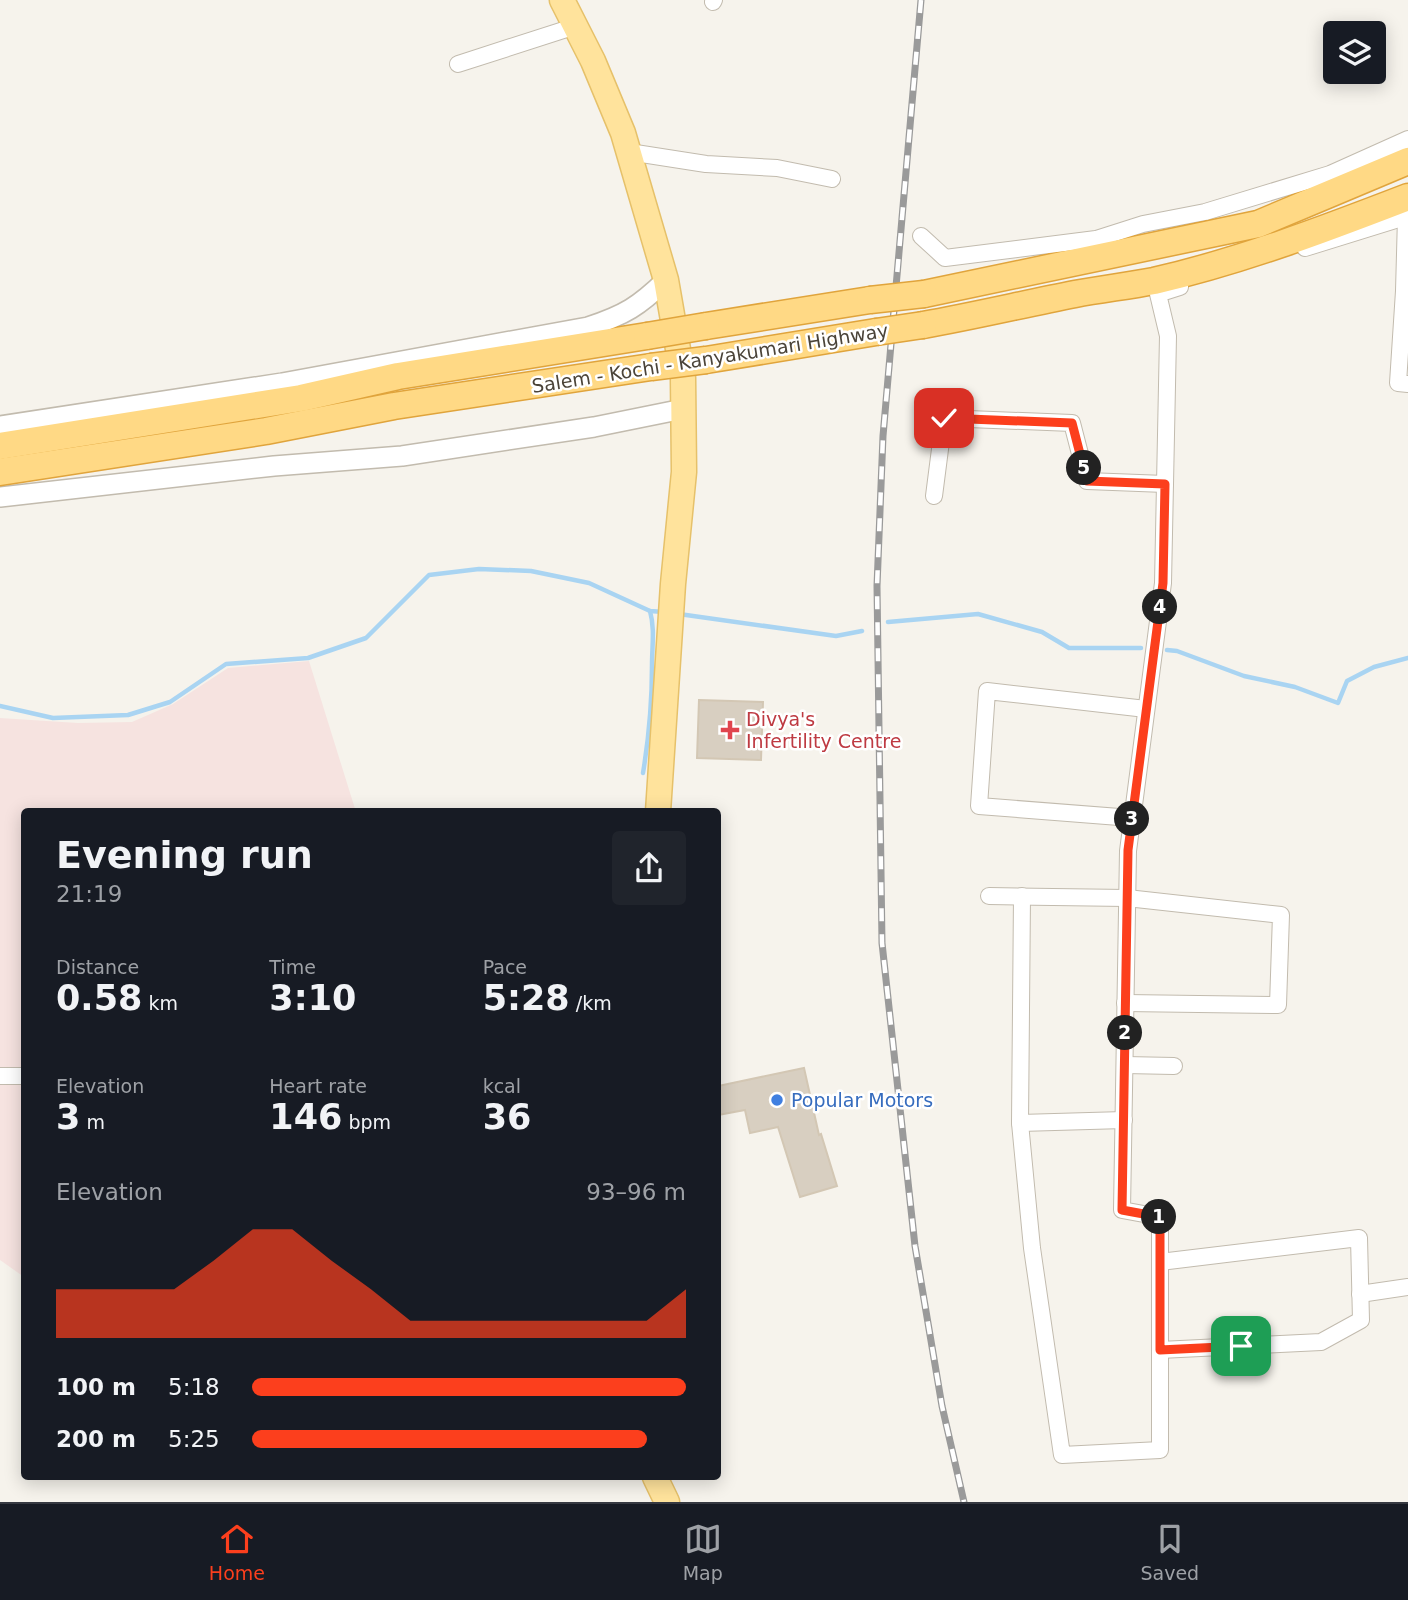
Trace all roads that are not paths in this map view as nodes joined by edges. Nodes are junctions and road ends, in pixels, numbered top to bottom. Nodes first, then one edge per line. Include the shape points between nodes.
1 (562, 0) edge
2 (576, 26) junction
3 (458, 64) dead end
4 (1408, 139) edge
5 (629, 152) junction
6 (1408, 161) edge
7 (832, 179) dead end
8 (1407, 210) edge
9 (921, 236) dead end
10 (666, 280) junction
11 (1408, 384) edge
12 (683, 409) junction
13 (0, 426) edge
14 (0, 446) edge
15 (0, 472) edge
16 (1165, 484) junction
17 (934, 496) dead end
18 (0, 497) edge
19 (1146, 709) junction
20 (658, 808) edge
21 (1132, 818) junction
22 (989, 895) dead end
23 (1022, 896) junction
24 (1127, 898) junction
25 (1125, 1003) junction
26 (1125, 1065) junction
27 (1174, 1066) dead end
28 (0, 1076) edge
29 (21, 1076) edge
30 (1124, 1120) junction
31 (1020, 1123) junction
32 (1160, 1262) junction
33 (1408, 1287) edge
34 (1360, 1294) junction
35 (1160, 1350) junction
36 (656, 1480) edge
37 (667, 1502) edge

1 - 2 main road
2 - 3 street
2 - 5 main road
4 - 9 street via 1318,178 1096,239 945,258
5 - 7 street via 706,164 777,167
5 - 10 main road
6 - 14 highway, Salem - Kochi - Kanyakumari Highway, bridge via 1258,224 924,294 647,335 398,376 301,398
8 - 11 street via 1398,383
8 - 15 highway, Salem - Kochi - Kanyakumari Highway, bridge via 1167,277 923,325
8 - 16 street via 1158,294 1168,336
10 - 12 main road via 683,378
10 - 13 street via 642,304 588,327 282,383
12 - 18 street via 402,456
12 - 20 main road via 684,472
16 - 17 street via 1087,481 1072,423 944,418
16 - 19 street via 1163,583
19 - 21 street
19 - 21 street via 987,691 979,806
21 - 24 street
22 - 23 street
23 - 24 street
23 - 31 street
24 - 25 street
24 - 25 street via 1281,915 1278,1005
25 - 26 street
26 - 27 street
26 - 30 street
28 - 29 street
30 - 31 street
30 - 32 street via 1122,1210 1160,1217
31 - 35 street via 1032,1248 1062,1455 1160,1450
32 - 34 street via 1359,1238
32 - 35 street
33 - 34 street
34 - 35 street via 1361,1320 1321,1342
36 - 37 main road

